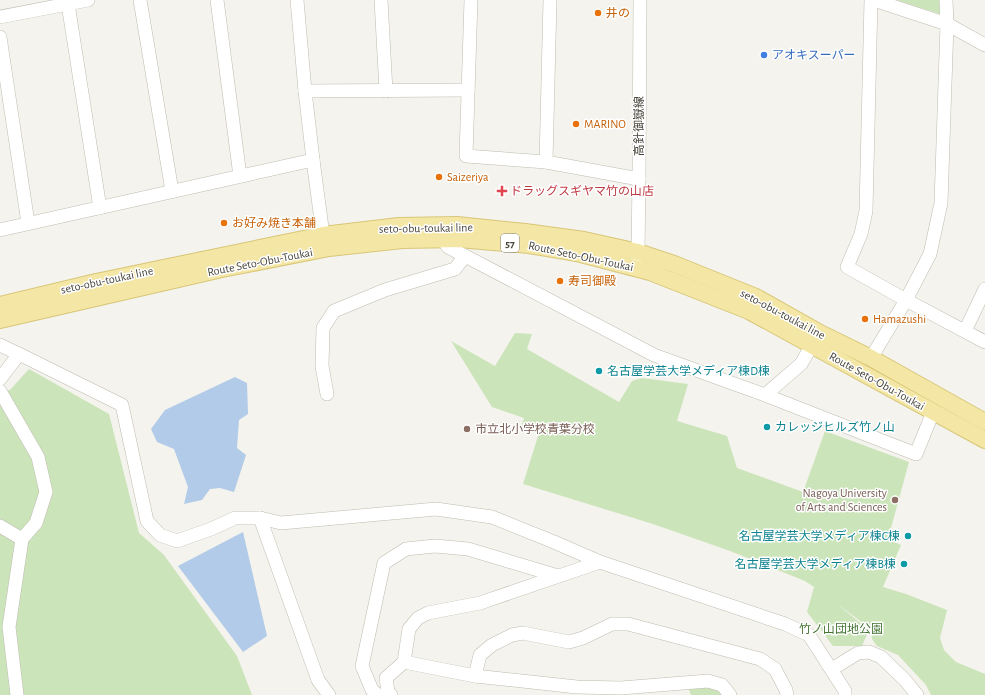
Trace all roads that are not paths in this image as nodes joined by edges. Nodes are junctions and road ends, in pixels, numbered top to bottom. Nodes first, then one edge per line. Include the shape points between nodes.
1 (88, 0) edge
2 (140, 0) edge
3 (217, 0) edge
4 (297, 0) edge
5 (380, 0) edge
6 (471, 0) edge
7 (550, 0) edge
8 (640, 0) edge
9 (871, 0) edge
10 (874, 0) edge
11 (946, 0) edge
12 (68, 4) junction
13 (0, 17) edge
14 (946, 24) junction
15 (0, 37) edge
16 (985, 45) edge
17 (468, 90) junction
18 (386, 91) junction
19 (305, 92) junction
20 (313, 160) junction
21 (546, 162) junction
22 (240, 176) junction
23 (639, 179) junction
24 (172, 191) junction
25 (100, 208) junction
26 (28, 223) junction
27 (0, 230) edge
28 (323, 234) junction
29 (443, 239) junction
30 (638, 252) junction
31 (465, 256) junction
32 (636, 268) junction
33 (985, 288) edge
34 (906, 300) junction
35 (0, 305) edge
36 (0, 320) edge
37 (965, 331) junction
38 (985, 342) edge
39 (0, 345) edge
40 (812, 345) junction
41 (19, 354) junction
42 (870, 358) junction
43 (0, 379) edge
44 (0, 391) edge
45 (327, 394) dead end
46 (765, 394) junction
47 (933, 412) junction
48 (985, 422) edge
49 (985, 440) edge
50 (260, 518) junction
51 (0, 526) edge
52 (22, 539) junction
53 (600, 562) junction
54 (558, 576) junction
55 (404, 662) junction
56 (832, 669) junction
57 (475, 676) junction
58 (577, 691) edge
59 (17, 695) edge
60 (329, 695) edge
61 (378, 695) edge
62 (391, 695) edge
63 (730, 695) edge
64 (787, 695) edge
65 (845, 695) edge
66 (917, 695) edge

1 - 12 street
2 - 24 street
3 - 22 street
4 - 19 street
5 - 18 street
6 - 17 street
7 - 21 street
8 - 23 street, 高針御嶽線
9 - 34 street via 866,211 861,234 847,267
10 - 14 street
11 - 14 street
12 - 13 street
12 - 25 street
14 - 16 street
14 - 34 street via 941,203 930,254
15 - 26 street
17 - 18 street
17 - 21 street via 466,156
18 - 19 street
19 - 20 street
20 - 22 street
20 - 28 street
21 - 23 street
22 - 24 street
23 - 30 street, 高針御嶽線
24 - 25 street
25 - 26 street
26 - 27 street
28 - 30 main road, seto-obu-toukai line / 57 via 398,226 457,225 584,240
28 - 35 main road, seto-obu-toukai line / 57
29 - 31 street via 448,247
29 - 32 main road, Route Seto-Obu-Toukai / 57 via 459,238 529,245 577,253
29 - 36 main road, Route Seto-Obu-Toukai / 57 via 402,240 329,248 222,269
30 - 32 street, 高針御嶽線
30 - 42 main road, seto-obu-toukai line / 57 via 756,297
31 - 45 street via 456,268 385,290 334,311 323,328 322,366
31 - 46 street via 654,355
32 - 40 main road, Route Seto-Obu-Toukai / 57 via 748,311
33 - 37 street
34 - 37 street
34 - 42 street
37 - 38 street
39 - 41 street
40 - 46 street via 801,364
40 - 47 main road, Route Seto-Obu-Toukai / 57
41 - 43 street
41 - 50 street via 122,405 148,522 160,535 177,540 235,518
42 - 48 main road, seto-obu-toukai line / 57
44 - 52 street via 38,457 46,492 36,523
46 - 47 street via 916,454
47 - 49 main road, Route Seto-Obu-Toukai / 57
50 - 53 street via 281,523 436,510 492,517
50 - 60 street via 318,680
51 - 52 street
52 - 59 street via 9,627
53 - 54 street
53 - 56 street via 785,624 809,635
54 - 55 street via 480,603 428,613 418,618 409,629
54 - 61 street via 468,549 436,546 406,549 384,563 362,666 372,690
55 - 57 street
55 - 62 street via 386,678 388,692
56 - 65 street
56 - 66 street via 858,653 869,652 881,657
57 - 58 street
57 - 64 street via 480,654 512,635 523,633 569,642 612,624 628,624 760,659 775,669
58 - 63 street via 708,681 722,685

